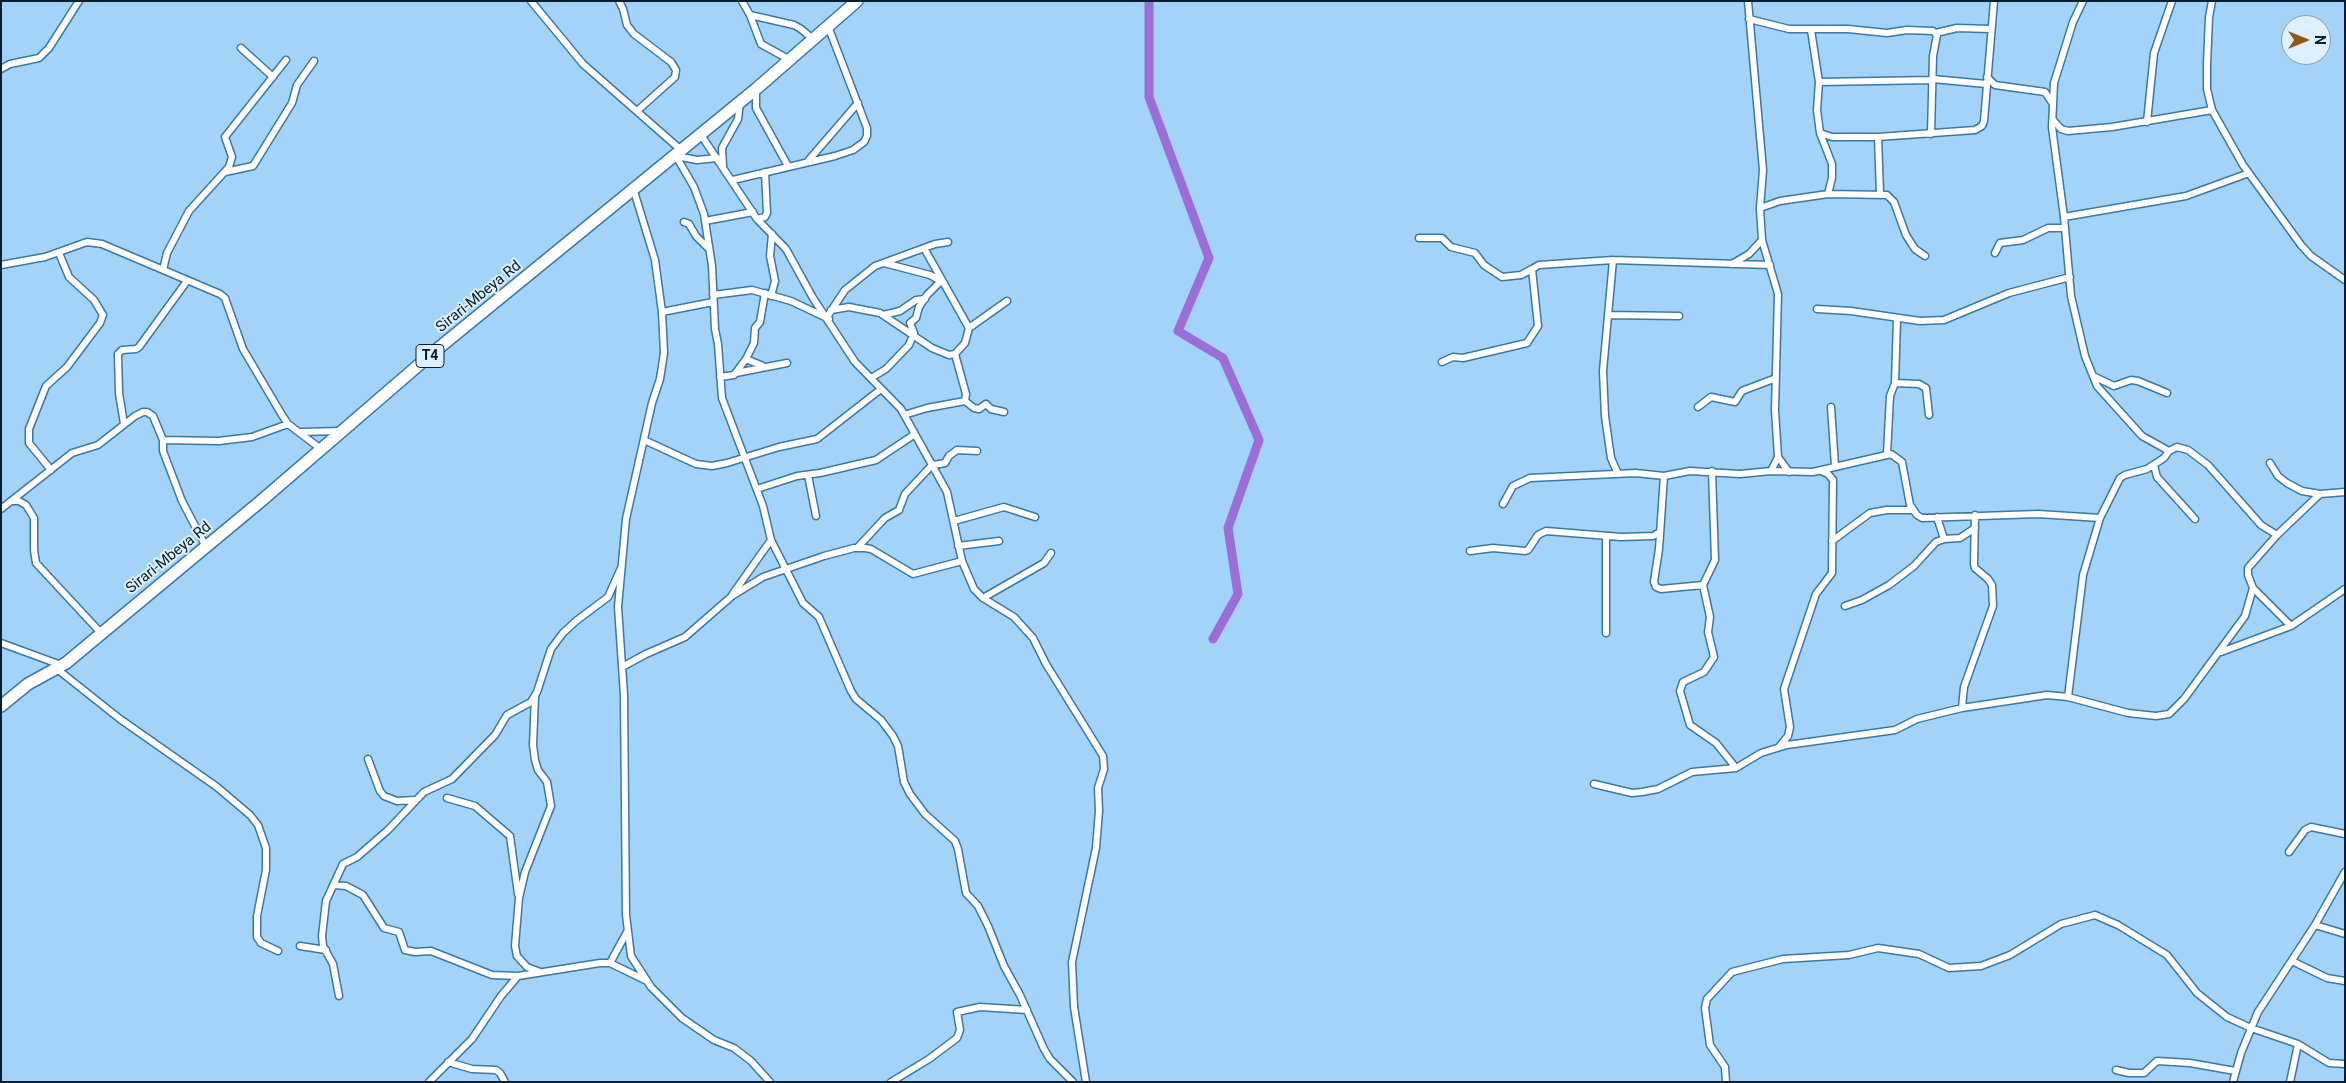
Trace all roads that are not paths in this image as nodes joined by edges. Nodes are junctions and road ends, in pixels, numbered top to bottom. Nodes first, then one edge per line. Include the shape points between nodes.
1 (79, 1) edge
2 (531, 1) edge
3 (619, 1) edge
4 (738, 1) edge
5 (857, 1) edge
6 (1748, 1) edge
7 (1994, 1) edge
8 (2084, 1) edge
9 (2172, 1) edge
10 (2212, 1) edge
11 (742, 2) edge
12 (750, 15) junction
13 (1749, 19) junction
14 (828, 26) junction
15 (1991, 29) junction
16 (1811, 30) junction
17 (1936, 33) junction
18 (814, 40) junction
19 (241, 48) dead end
20 (286, 60) dead end
21 (790, 60) junction
22 (314, 61) dead end
23 (1, 69) edge
24 (273, 77) junction
25 (1933, 80) junction
26 (1986, 80) junction
27 (1819, 82) junction
28 (2054, 83) junction
29 (1995, 85) junction
30 (756, 90) junction
31 (2045, 92) junction
32 (1986, 94) junction
33 (740, 102) junction
34 (858, 103) junction
35 (2054, 104) junction
36 (2212, 110) junction
37 (637, 111) junction
38 (2053, 120) junction
39 (2148, 122) junction
40 (1820, 133) junction
41 (1931, 134) junction
42 (701, 135) junction
43 (1878, 137) junction
44 (678, 153) junction
45 (717, 158) junction
46 (808, 161) junction
47 (723, 166) junction
48 (788, 166) junction
49 (224, 172) junction
50 (765, 172) junction
51 (2249, 173) junction
52 (733, 180) junction
53 (634, 191) junction
54 (1828, 194) junction
55 (1880, 194) junction
56 (1760, 208) junction
57 (753, 212) junction
58 (2064, 217) junction
59 (758, 220) junction
60 (684, 222) dead end
61 (705, 222) junction
62 (2065, 228) junction
63 (772, 234) junction
64 (1419, 238) dead end
65 (1762, 240) junction
66 (948, 242) dead end
67 (924, 248) junction
68 (709, 249) junction
69 (59, 253) junction
70 (1995, 253) dead end
71 (1925, 256) dead end
72 (1614, 260) junction
73 (883, 262) junction
74 (1732, 264) junction
75 (1, 265) edge
76 (1770, 265) junction
77 (163, 270) junction
78 (1532, 270) junction
79 (2070, 277) junction
80 (2345, 280) edge
81 (187, 281) junction
82 (941, 281) junction
83 (768, 294) junction
84 (713, 298) junction
85 (925, 299) junction
86 (1007, 301) dead end
87 (1817, 309) dead end
88 (831, 310) junction
89 (662, 312) junction
90 (883, 314) junction
91 (1608, 315) junction
92 (1679, 316) dead end
93 (828, 318) junction
94 (1897, 319) junction
95 (969, 328) junction
96 (913, 336) junction
97 (955, 354) junction
98 (746, 359) junction
99 (1442, 362) dead end
100 (787, 363) dead end
101 (763, 366) junction
102 (736, 373) junction
103 (2093, 376) junction
104 (720, 377) junction
105 (871, 378) junction
106 (1776, 378) junction
107 (1895, 383) junction
108 (2114, 386) junction
109 (881, 389) junction
110 (2167, 393) dead end
111 (2109, 398) junction
112 (965, 401) junction
113 (1698, 407) dead end
114 (1831, 407) dead end
115 (1004, 412) dead end
116 (904, 415) junction
117 (1929, 415) dead end
118 (124, 424) junction
119 (288, 424) junction
120 (343, 431) junction
121 (300, 432) junction
122 (915, 434) junction
123 (163, 440) junction
124 (644, 440) junction
125 (321, 448) junction
126 (976, 450) dead end
127 (2169, 451) junction
128 (1887, 454) junction
129 (1778, 457) junction
130 (744, 458) junction
131 (2270, 463) dead end
132 (933, 464) junction
133 (2154, 465) junction
134 (1835, 466) junction
135 (51, 470) junction
136 (1712, 471) junction
137 (1771, 471) junction
138 (1821, 471) junction
139 (1789, 472) junction
140 (1618, 474) junction
141 (808, 475) junction
142 (1664, 476) junction
143 (757, 489) junction
144 (2345, 492) edge
145 (2320, 494) junction
146 (11, 501) junction
147 (1503, 504) dead end
148 (1, 509) edge
149 (1912, 510) junction
150 (1975, 515) junction
151 (816, 516) dead end
152 (1035, 517) dead end
153 (1937, 517) junction
154 (2100, 518) junction
155 (2194, 519) dead end
156 (954, 521) junction
157 (1975, 528) junction
158 (1660, 532) junction
159 (2277, 535) junction
160 (1606, 536) junction
161 (1944, 539) junction
162 (770, 540) junction
163 (999, 540) dead end
164 (1832, 541) junction
165 (958, 546) junction
166 (206, 547) junction
167 (858, 548) junction
168 (1051, 552) dead end
169 (1470, 552) dead end
170 (962, 561) junction
171 (623, 562) junction
172 (784, 568) junction
173 (1703, 585) junction
174 (2253, 588) junction
175 (2345, 589) edge
176 (732, 596) junction
177 (983, 598) junction
178 (1845, 606) dead end
179 (2291, 626) junction
180 (101, 633) junction
181 (1606, 633) dead end
182 (1, 643) edge
183 (2220, 652) junction
184 (60, 667) junction
185 (622, 667) junction
186 (535, 697) junction
187 (2068, 698) junction
188 (1, 706) edge
189 (1962, 708) junction
190 (1779, 747) junction
191 (368, 759) dead end
192 (1736, 768) junction
193 (1594, 784) dead end
194 (447, 798) dead end
195 (416, 800) junction
196 (2345, 834) edge
197 (2289, 852) dead end
198 (2345, 872) edge
199 (334, 885) junction
200 (519, 898) junction
201 (2315, 925) junction
202 (628, 931) junction
203 (2345, 934) edge
204 (300, 946) dead end
205 (326, 950) junction
206 (278, 951) dead end
207 (2292, 961) junction
208 (610, 963) junction
209 (540, 972) junction
210 (518, 976) junction
211 (645, 980) junction
212 (2345, 981) edge
213 (339, 996) dead end
214 (1027, 1010) junction
215 (2251, 1028) junction
216 (2298, 1044) junction
217 (448, 1062) junction
218 (2345, 1064) edge
219 (2116, 1070) dead end
220 (2234, 1071) junction
221 (429, 1082) edge
222 (505, 1082) edge
223 (770, 1082) edge
224 (891, 1082) edge
225 (1073, 1082) edge
226 (1086, 1082) edge
227 (1726, 1082) edge
228 (2233, 1082) edge
229 (2290, 1082) edge

1 - 23 street via 39,58
2 - 37 street via 583,64
3 - 37 street via 627,25 634,34 671,62 676,70 675,77
4 - 11 street
5 - 14 highway, Sirari-Mbeya Rd / T4
6 - 13 street
7 - 15 street
8 - 28 street via 2070,30
9 - 39 street via 2154,53
10 - 36 street via 2207,89
11 - 12 street
12 - 18 street via 794,25
12 - 21 street via 761,44
13 - 16 street via 1776,27
13 - 56 street via 1763,170
14 - 18 highway, Sirari-Mbeya Rd / T4
14 - 34 street
15 - 17 street via 1948,29
15 - 26 street
16 - 17 street via 1887,33 1930,30
16 - 27 street
17 - 25 street
18 - 21 highway, Sirari-Mbeya Rd / T4
19 - 24 street
20 - 24 street
21 - 30 highway, Sirari-Mbeya Rd / T4
22 - 49 street via 297,85 292,103 253,166
24 - 49 street via 225,137 232,161
25 - 26 street
25 - 27 street
25 - 41 street
26 - 29 street
26 - 32 street
27 - 40 street via 1817,110
28 - 31 street
28 - 35 street
29 - 31 street
29 - 32 street
30 - 33 highway, Sirari-Mbeya Rd / T4
30 - 48 street via 756,108
31 - 35 street
32 - 41 street via 1984,121 1979,129
33 - 42 highway, Sirari-Mbeya Rd / T4
33 - 47 street via 738,119 722,148
34 - 46 street
34 - 46 street via 867,128 864,142 854,150
35 - 38 street
36 - 39 street
36 - 51 street
37 - 44 street
38 - 39 street via 2061,129 2068,130
38 - 58 street
40 - 43 street via 1832,137
40 - 54 street via 1832,164
41 - 43 street
42 - 44 highway, Sirari-Mbeya Rd / T4
42 - 45 street
43 - 55 street
44 - 45 street via 697,160
44 - 53 highway, Sirari-Mbeya Rd / T4
44 - 61 street via 694,187
45 - 47 street
46 - 48 street
47 - 52 street
48 - 50 street
49 - 77 street via 189,211 167,253
50 - 52 street
50 - 59 street via 767,214
51 - 58 street via 2186,196
51 - 80 street via 2303,248
52 - 57 street
53 - 89 street via 655,260
53 - 120 highway, Sirari-Mbeya Rd / T4 via 435,351
54 - 55 street
54 - 56 street via 1780,201
55 - 71 street via 1887,195 1894,202 1906,235 1915,249
56 - 65 street
57 - 59 street
57 - 61 street
58 - 62 street
59 - 63 street
60 - 68 street
61 - 68 street
62 - 70 street via 2048,228 2023,240 2000,243
62 - 79 street
63 - 83 street via 770,256 776,281
63 - 93 street via 786,249
64 - 78 street via 1442,238 1451,248 1475,253 1484,266 1502,276 1521,275
65 - 74 street via 1749,254
65 - 76 street
66 - 67 street
67 - 73 street via 897,260
67 - 82 street
68 - 84 street
69 - 75 street
69 - 77 street via 78,244 102,244
69 - 135 street via 69,277 94,300 103,315 67,367 46,386 29,429 28,443
72 - 74 street
72 - 78 street via 1539,265
72 - 91 street
73 - 82 street
73 - 88 street via 845,290
74 - 76 street
76 - 106 street via 1778,294
77 - 81 street
78 - 99 street via 1538,326 1527,343
79 - 94 street via 2009,294 1949,319
79 - 103 street via 2082,349
81 - 118 street via 139,347 122,350 118,354 118,392
81 - 119 street via 225,298 243,349
82 - 85 street
82 - 95 street
83 - 84 street via 752,290
83 - 93 street
83 - 98 street
84 - 89 street
84 - 104 street
85 - 90 street via 916,300 900,311
85 - 96 street via 910,323
86 - 95 street
87 - 94 street via 1851,310
88 - 90 street via 856,308
88 - 93 street
89 - 124 street via 664,353
90 - 96 street
91 - 92 street
91 - 140 street via 1603,371 1604,416 1611,458
93 - 105 street via 855,362
94 - 107 street
95 - 97 street via 965,343
96 - 97 street via 932,348
96 - 105 street via 894,362
97 - 112 street
98 - 101 street
98 - 102 street
100 - 101 street
101 - 102 street
102 - 104 street
103 - 108 street
103 - 111 street
104 - 130 street via 722,398
105 - 109 street
106 - 113 street via 1742,391 1735,402 1711,398
106 - 129 street
107 - 117 street via 1919,384 1926,388
107 - 128 street via 1890,396
108 - 110 street via 2133,380
108 - 111 street
109 - 116 street
109 - 130 street via 816,439
111 - 127 street via 2142,436
112 - 115 street via 974,408 979,409 986,404 991,409
112 - 116 street
114 - 134 street
116 - 122 street
118 - 123 street via 147,412 153,416
118 - 135 street via 98,445 72,453
119 - 121 street
119 - 123 street via 252,437 219,441
120 - 121 street
120 - 125 highway, Sirari-Mbeya Rd / T4
121 - 125 street
122 - 132 street
122 - 141 street via 876,460
123 - 166 street via 163,451 182,501
124 - 130 street via 702,465 718,465
124 - 171 street via 626,519
125 - 166 highway, Sirari-Mbeya Rd / T4
126 - 132 street via 956,450 945,463
127 - 133 street
127 - 159 street via 2177,447 2188,450 2208,466 2261,525
128 - 134 street
128 - 149 street via 1902,462
129 - 137 street
129 - 139 street
130 - 143 street
131 - 145 street via 2278,476 2288,483 2302,491
132 - 156 street via 947,492
132 - 167 street via 905,494 899,510 885,518
133 - 154 street via 2120,478
133 - 155 street via 2157,477
134 - 138 street
135 - 146 street
136 - 137 street via 1740,474
136 - 142 street via 1678,472
136 - 173 street via 1715,560
137 - 139 street
138 - 139 street
138 - 164 street via 1833,480
140 - 142 street
140 - 147 street via 1530,478 1514,486
141 - 143 street
141 - 151 street
142 - 158 street
143 - 162 street
144 - 145 street
145 - 159 street
146 - 148 street
146 - 180 street via 26,505 34,518 36,563
149 - 153 street via 1922,518
149 - 164 street via 1870,513
150 - 153 street
150 - 154 street via 2038,514
150 - 157 street
152 - 156 street via 1004,507
153 - 161 street
154 - 187 street via 2083,575
156 - 165 street
157 - 161 street via 1960,538
157 - 189 street via 1974,564 1992,585 1994,606 1964,687
158 - 160 street via 1649,536
158 - 173 street via 1654,574 1656,587
159 - 174 street via 2248,568
160 - 169 street via 1546,531 1538,535 1525,552 1493,548
160 - 181 street
161 - 178 street via 1930,546 1914,566 1889,585
162 - 172 street
162 - 176 street
163 - 165 street
164 - 190 street via 1832,572 1816,594 1784,688 1790,727 1788,736
165 - 170 street
166 - 180 highway, Sirari-Mbeya Rd / T4
167 - 170 street via 871,549 913,574
167 - 172 street
168 - 177 street via 1041,566
170 - 177 street via 974,589
171 - 185 street via 618,608
171 - 186 street via 608,597 576,621 551,650
172 - 176 street
172 - 214 street via 803,603 820,617 856,699 881,720 893,736 910,794 925,814 955,841 966,892 978,906
173 - 192 street via 1714,657 1704,672 1683,682 1680,691 1690,725 1716,743
174 - 179 street
174 - 183 street via 2245,616
175 - 179 street
176 - 185 street via 679,640
177 - 226 street via 1008,612 1033,638 1103,756 1104,769 1097,792 1096,848 1072,962 1074,1007
179 - 183 street
180 - 184 highway, Sirari-Mbeya Rd / T4
182 - 184 street
183 - 187 street via 2169,714 2128,713
184 - 188 highway, Sirari-Mbeya Rd / T4 via 28,684
184 - 206 street via 120,719 217,787 254,820 266,848 257,936 261,943
185 - 202 street
186 - 195 street via 507,714 495,735 452,779 427,790
186 - 200 street via 535,760 548,784 551,806 525,872
187 - 189 street via 2047,695
189 - 190 street via 1917,720 1895,730
190 - 192 street via 1761,753
191 - 195 street via 384,796 398,801
192 - 193 street via 1692,772 1658,789 1642,792 1632,793
194 - 200 street via 475,806 510,836
195 - 199 street via 377,840 354,859 345,861
196 - 197 street via 2311,827 2305,830
198 - 201 street
199 - 205 street via 325,910 322,942
199 - 210 street via 346,886 362,896 384,928 399,932 405,950 431,951 492,975
200 - 209 street via 515,952 527,967
201 - 203 street
201 - 207 street
202 - 208 street
202 - 211 street via 631,956
204 - 205 street
205 - 213 street via 333,964
207 - 212 street via 2326,978
207 - 215 street
208 - 209 street
208 - 211 street
209 - 210 street
210 - 217 street via 472,1039
211 - 223 street via 682,1018 714,1040 734,1048
214 - 224 street via 980,1006 956,1012 960,1030 956,1038
214 - 225 street via 1050,1059
215 - 216 street
215 - 220 street
215 - 227 street via 2206,1003 2166,955 2118,925 2095,915 2061,924 2010,955 1981,966 1949,968 1919,954 1872,948 1849,955 1783,959 1732,972 1707,998 1705,1008 1710,1044 1725,1067
216 - 218 street via 2329,1063
216 - 229 street
217 - 221 street
217 - 222 street via 472,1069 496,1070
219 - 220 street via 2129,1074 2144,1073 2157,1061 2202,1064
220 - 228 street

